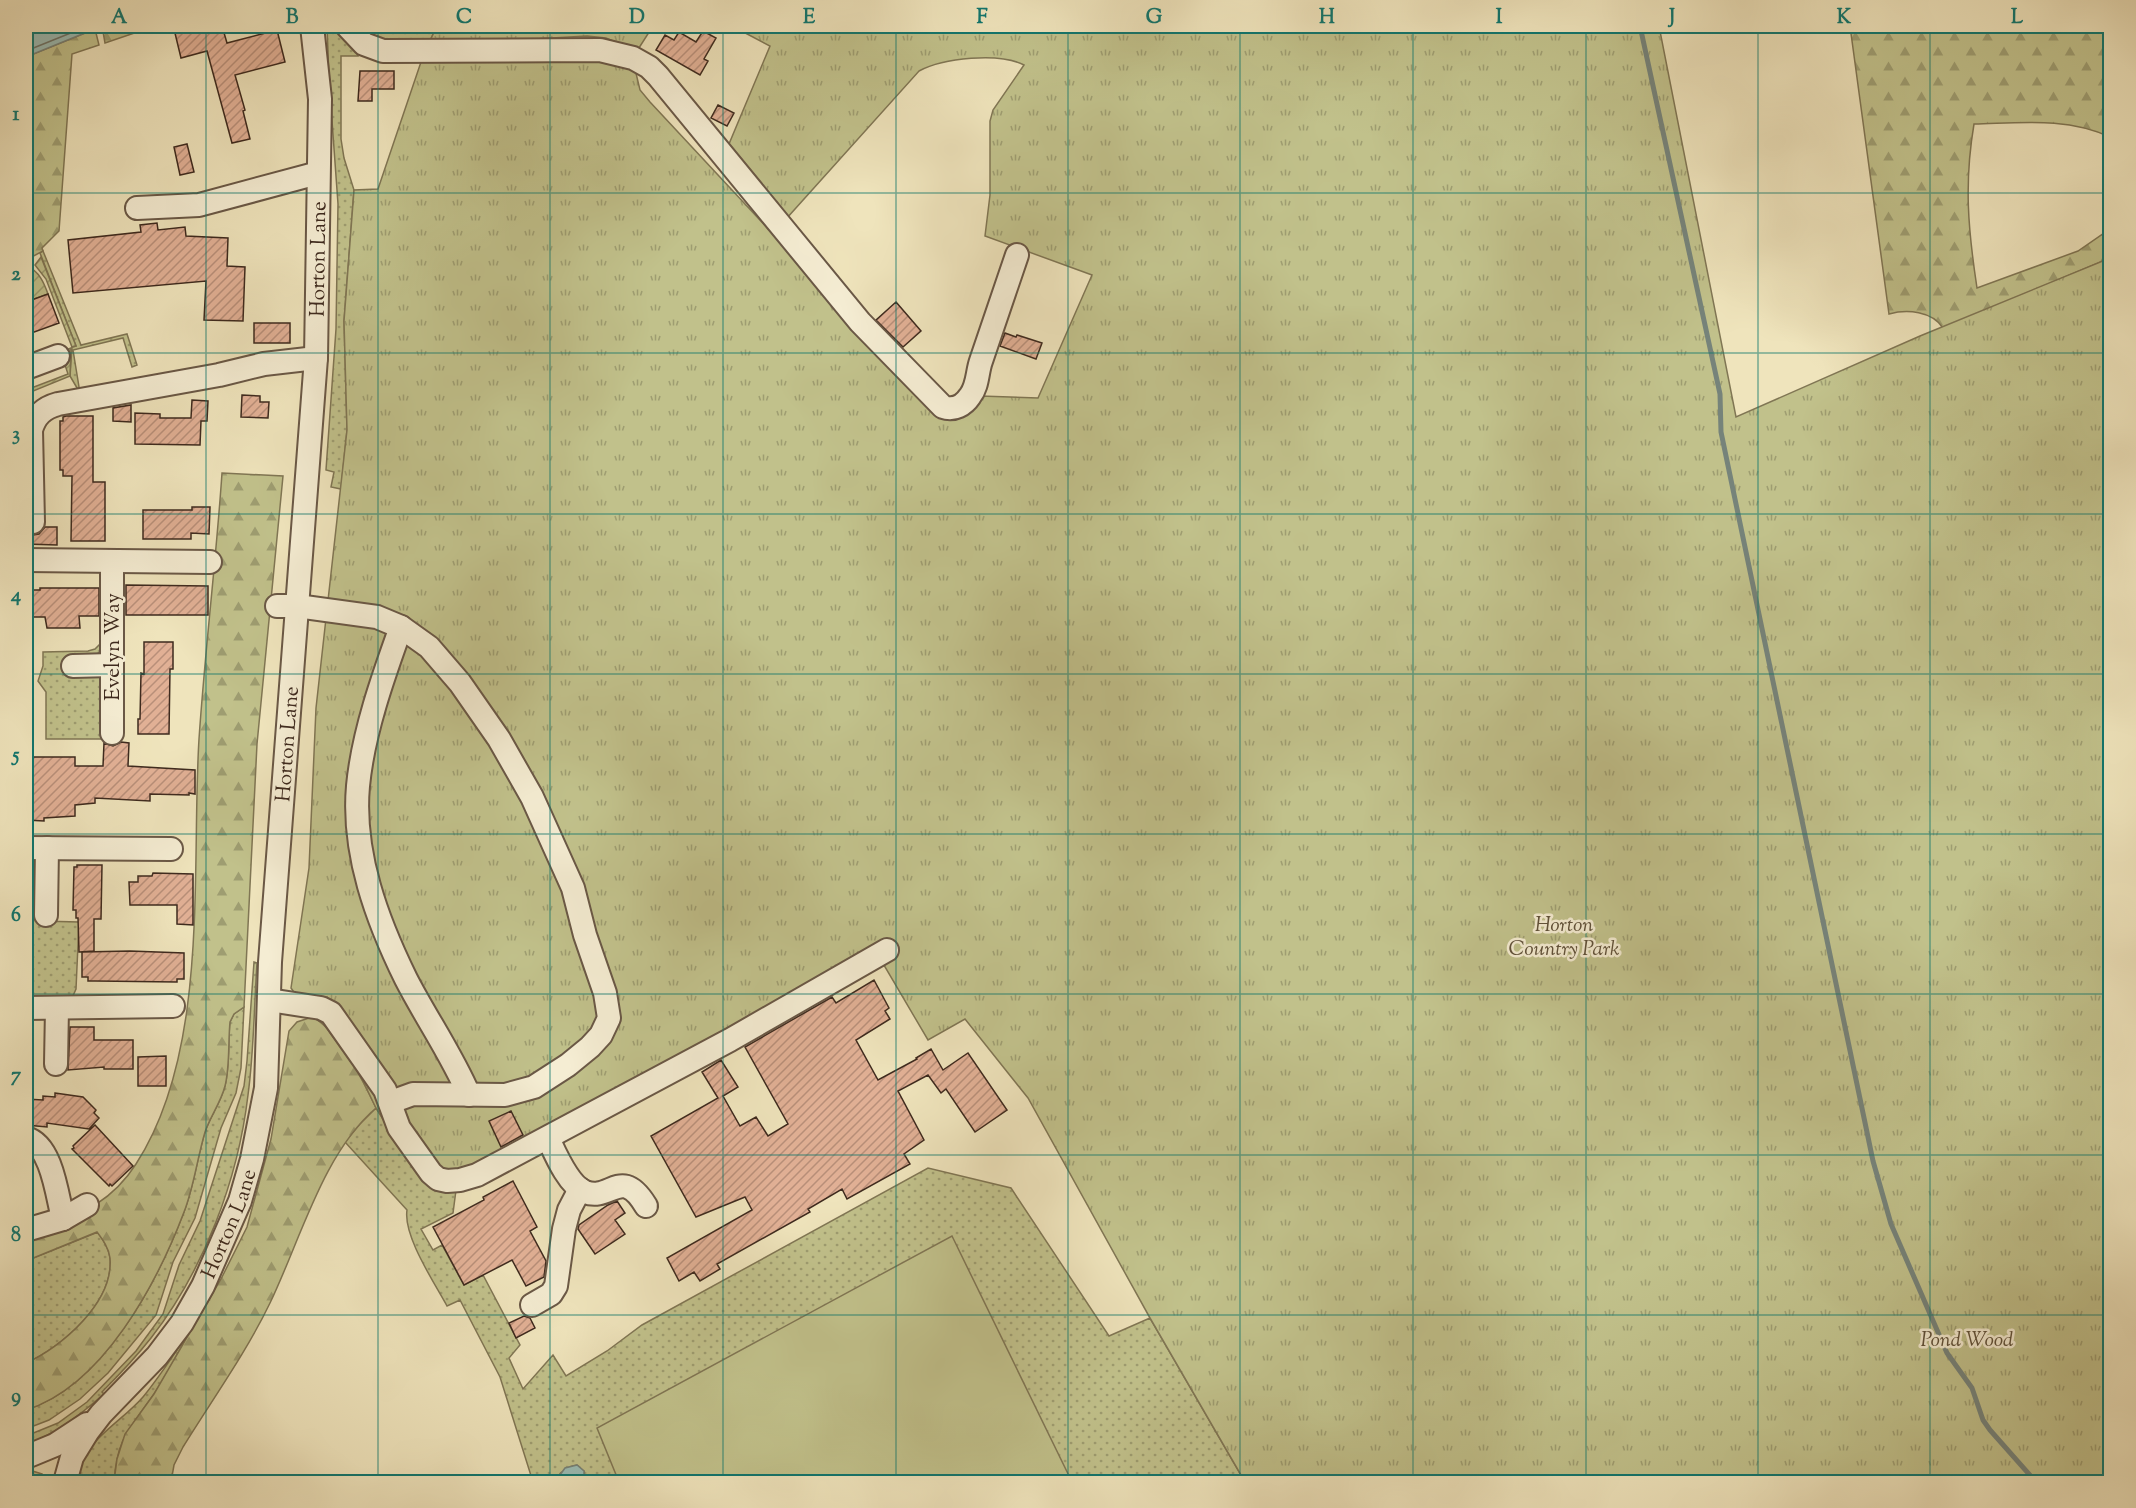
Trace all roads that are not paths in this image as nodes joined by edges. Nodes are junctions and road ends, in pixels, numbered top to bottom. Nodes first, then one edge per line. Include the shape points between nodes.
1 (312, 26) edge
2 (347, 26) edge
3 (318, 173) junction
4 (137, 208) dead end
5 (1017, 255) dead end
6 (58, 356) dead end
7 (316, 358) junction
8 (26, 368) edge
9 (33, 522) dead end
10 (26, 560) edge
11 (112, 561) junction
12 (210, 562) dead end
13 (287, 606) junction
14 (401, 627) junction
15 (112, 665) junction
16 (73, 666) dead end
17 (112, 733) dead end
18 (36, 848) edge
19 (171, 849) dead end
20 (46, 915) dead end
21 (887, 950) dead end
22 (269, 1000) junction
23 (173, 1006) dead end
24 (26, 1008) edge
25 (57, 1008) junction
26 (56, 1064) dead end
27 (469, 1095) junction
28 (391, 1102) junction
29 (548, 1137) junction
30 (26, 1138) edge
31 (580, 1189) junction
32 (87, 1204) dead end
33 (646, 1206) dead end
34 (63, 1219) junction
35 (26, 1230) edge
36 (532, 1305) dead end
37 (101, 1414) junction
38 (26, 1458) edge
39 (64, 1482) edge

1 - 3 street, Horton Lane via 320,99
2 - 5 street via 364,44 383,51 600,50 642,62 658,76 860,322 948,409 959,406 974,390
3 - 4 street via 199,205
3 - 7 street, Horton Lane
6 - 8 street
7 - 9 street via 264,364 58,404 44,410 31,430
7 - 13 street, Horton Lane
10 - 11 street
11 - 12 street
11 - 15 street, Evelyn Way
13 - 14 street via 377,617
13 - 22 street, Horton Lane
14 - 27 street via 383,676 365,748 358,785 358,830 369,884 384,929
14 - 27 street via 429,647 460,682 532,797 573,888 609,1011 608,1023 596,1040 543,1083 513,1094
15 - 16 street
15 - 17 street, Evelyn Way
18 - 19 street
18 - 20 street
21 - 29 street
22 - 28 street via 331,1013
22 - 37 street, Horton Lane via 266,1088 240,1201 203,1286 182,1323 157,1356
23 - 25 street
24 - 25 street
25 - 26 street
27 - 28 street via 420,1094
28 - 29 street via 402,1133 431,1173 443,1181 477,1176
29 - 31 street via 564,1169
30 - 34 street via 36,1142 45,1154
31 - 33 street via 590,1193 632,1187
31 - 36 street via 566,1224 556,1286 551,1294
32 - 34 street
34 - 35 street
37 - 38 street, Horton Lane via 62,1441
37 - 39 street, Horton Lane via 72,1457
38 - 39 street via 47,1465

